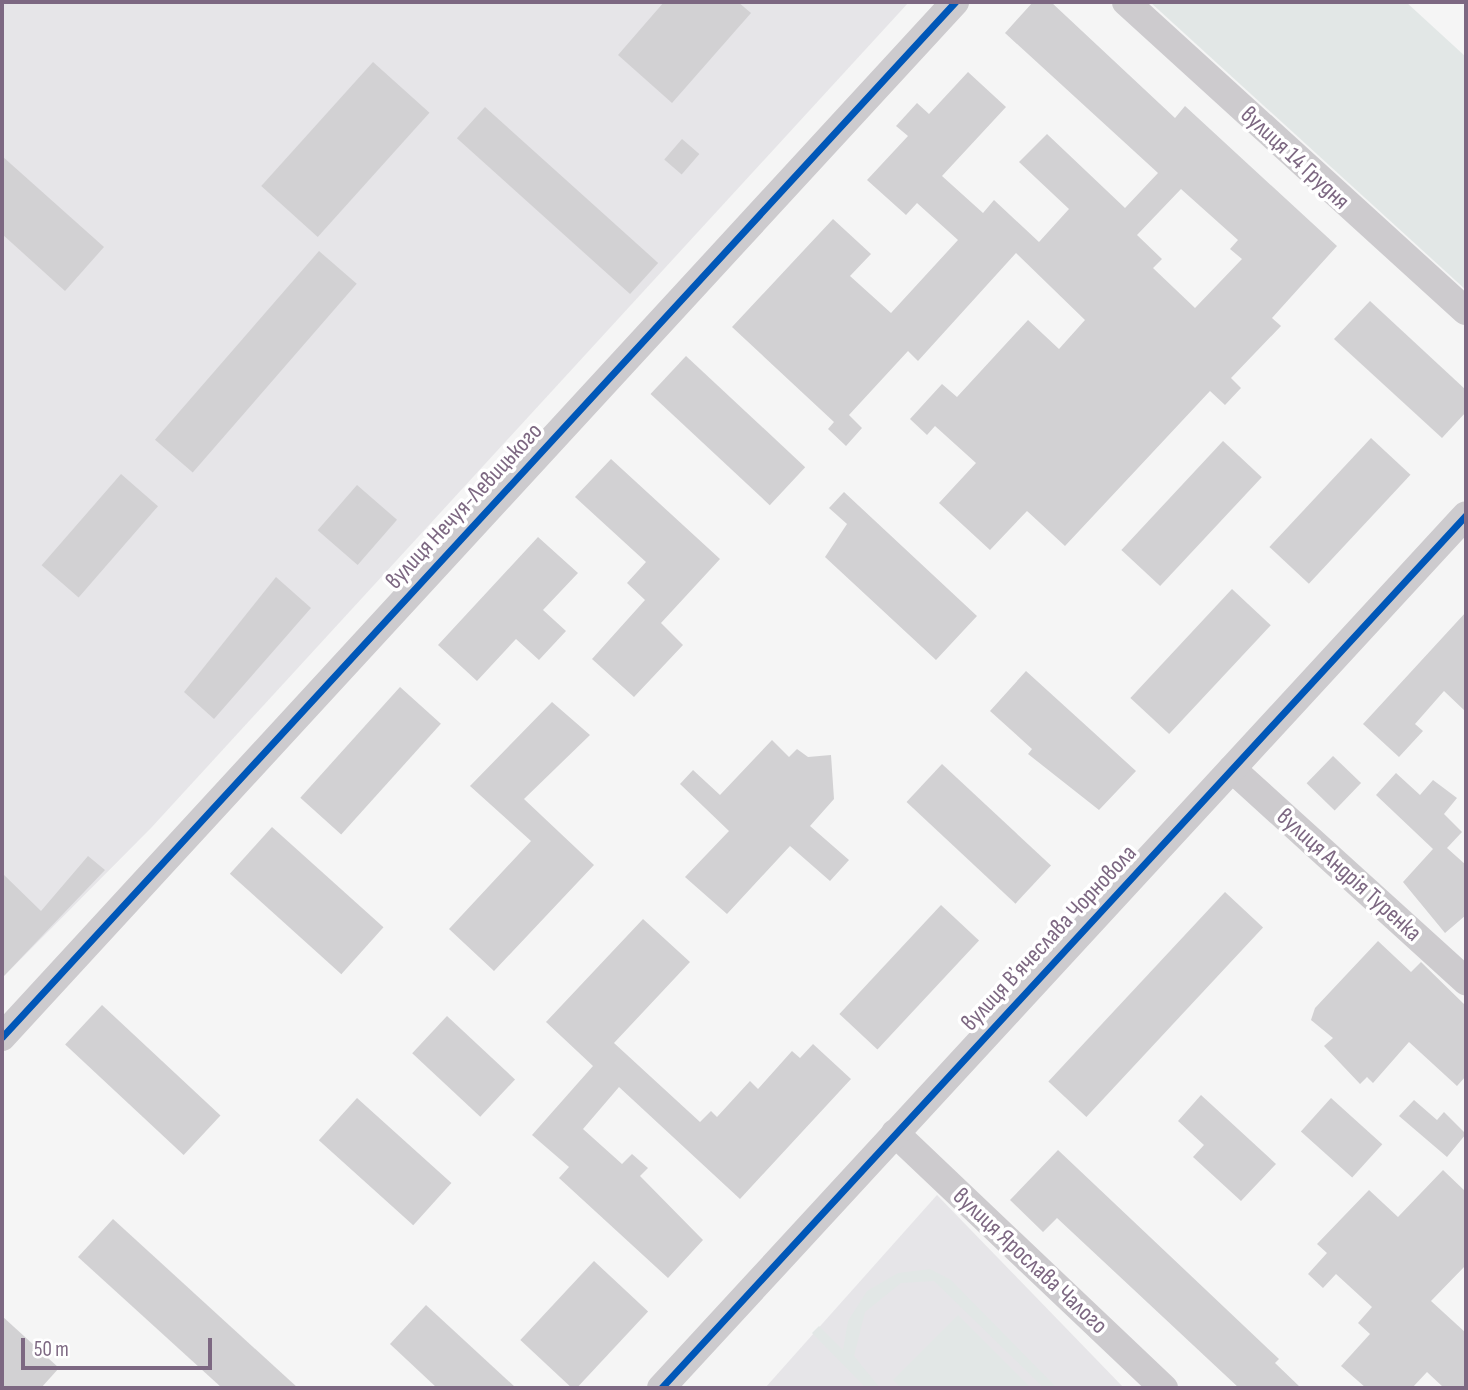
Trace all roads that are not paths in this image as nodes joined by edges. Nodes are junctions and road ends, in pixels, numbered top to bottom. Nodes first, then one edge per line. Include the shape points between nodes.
1 (956, 2) edge
2 (1126, 2) edge
3 (1466, 311) edge
4 (1466, 515) edge
5 (1232, 769) junction
6 (1465, 978) edge
7 (2, 1037) edge
8 (895, 1133) junction
9 (661, 1388) edge
10 (1164, 1388) edge

1 - 7 street, вулиця Нечуя-Левицького
2 - 3 street, вулиця 14 Грудня
4 - 5 street, вулиця Вʼячеслава Чорновола
5 - 6 street, вулиця Андрія Туренка
5 - 8 street, вулиця Вʼячеслава Чорновола
8 - 9 street, вулиця Вʼячеслава Чорновола
8 - 10 street, вулиця Ярослава Чалого

